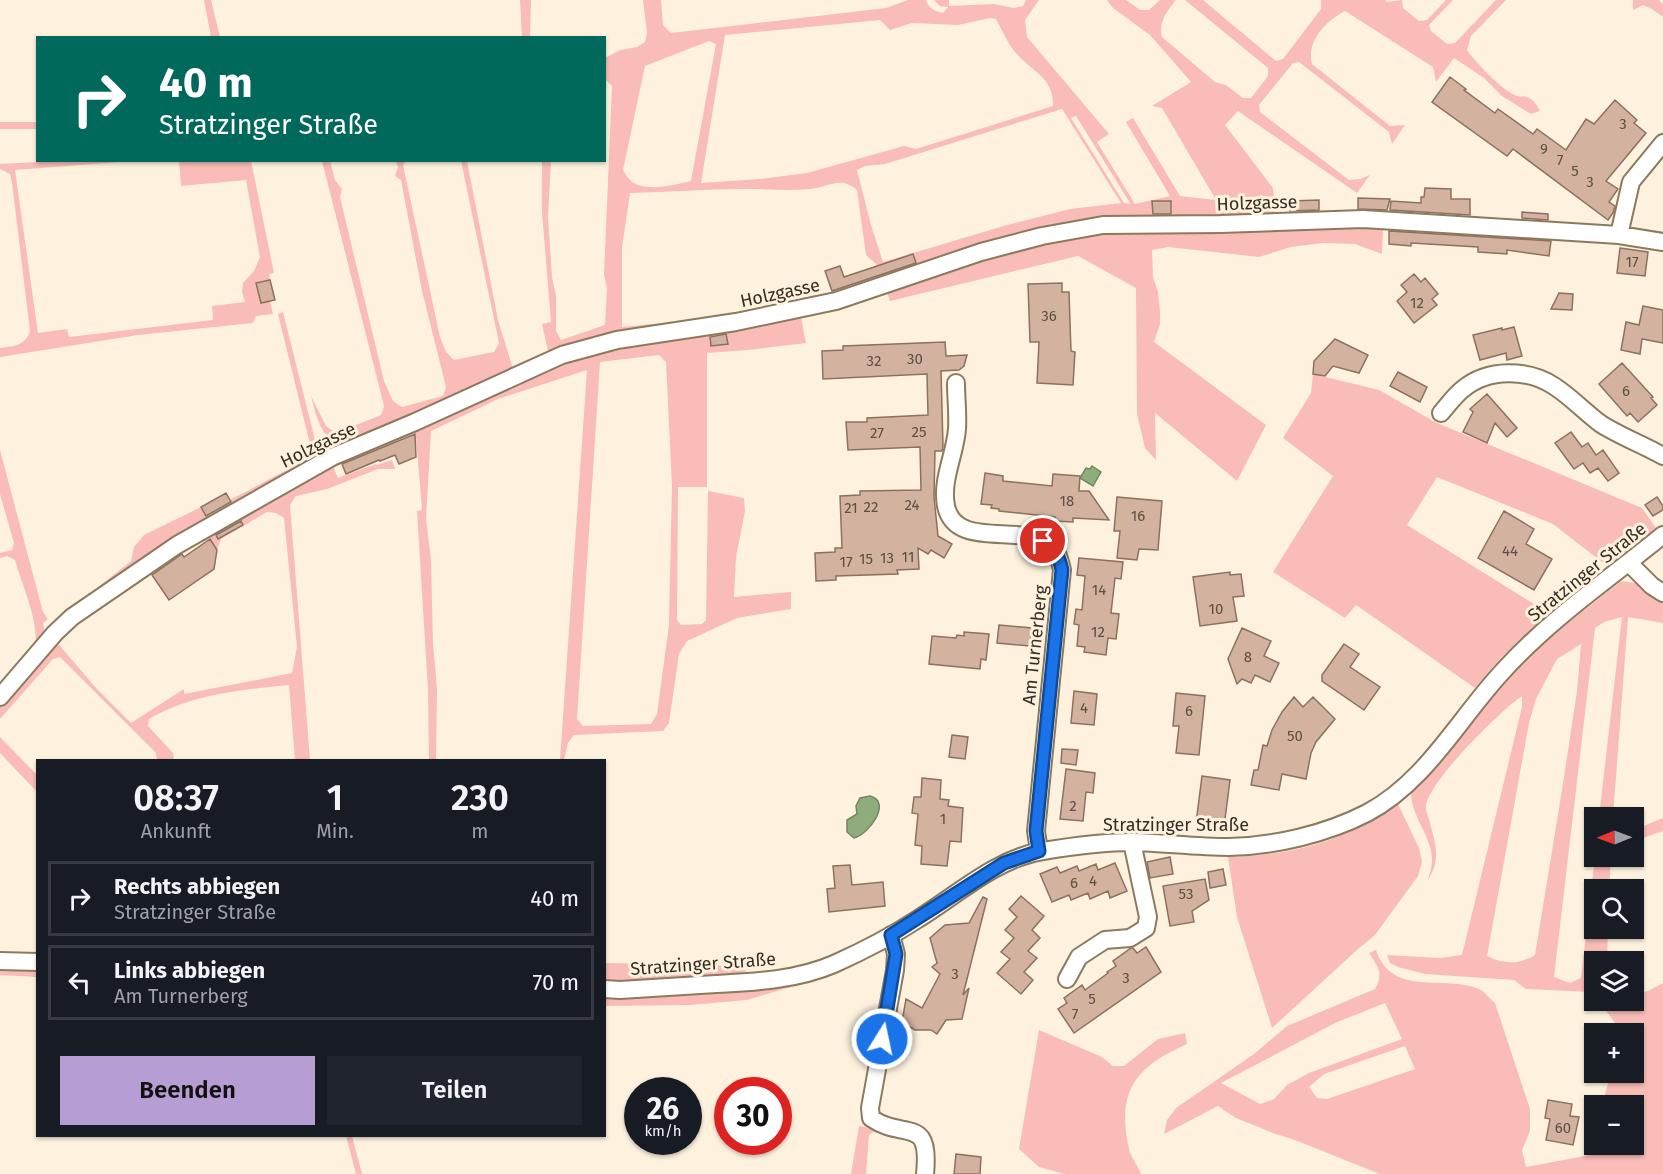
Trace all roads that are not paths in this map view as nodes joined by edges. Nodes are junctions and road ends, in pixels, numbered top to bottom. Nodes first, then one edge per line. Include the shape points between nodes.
1 (1663, 143) edge
2 (1619, 235) junction
3 (1663, 242) edge
4 (956, 383) dead end
5 (1441, 413) dead end
6 (1663, 456) edge
7 (1663, 535) edge
8 (1629, 563) junction
9 (1663, 593) edge
10 (0, 698) edge
11 (1132, 842) junction
12 (1039, 851) junction
13 (891, 935) junction
14 (0, 961) edge
15 (36, 962) edge
16 (1067, 979) dead end
17 (606, 989) edge
18 (925, 1174) edge

1 - 2 street via 1632,182
2 - 3 street, Holzgasse
2 - 10 street, Holzgasse via 1363,219 1103,225 981,252 836,301 586,347 332,457 209,525 72,617
4 - 12 street, Am Turnerberg via 957,430 945,489 951,516 970,532 1043,541 1059,556 1062,570 1036,831
5 - 6 street via 1462,389 1475,381 1515,373 1534,376 1554,386 1602,424
7 - 8 street, Stratzinger Straße
8 - 9 street
8 - 11 street, Stratzinger Straße via 1534,639 1424,767 1369,812 1309,835 1265,844 1229,847
11 - 12 street, Stratzinger Straße
11 - 16 street via 1148,917 1146,928 1130,938 1105,940 1079,957
12 - 13 street, Stratzinger Straße via 1004,863
13 - 17 street, Stratzinger Straße via 831,965 793,977
13 - 18 street via 895,970 871,1118 914,1131 924,1141
14 - 15 street

